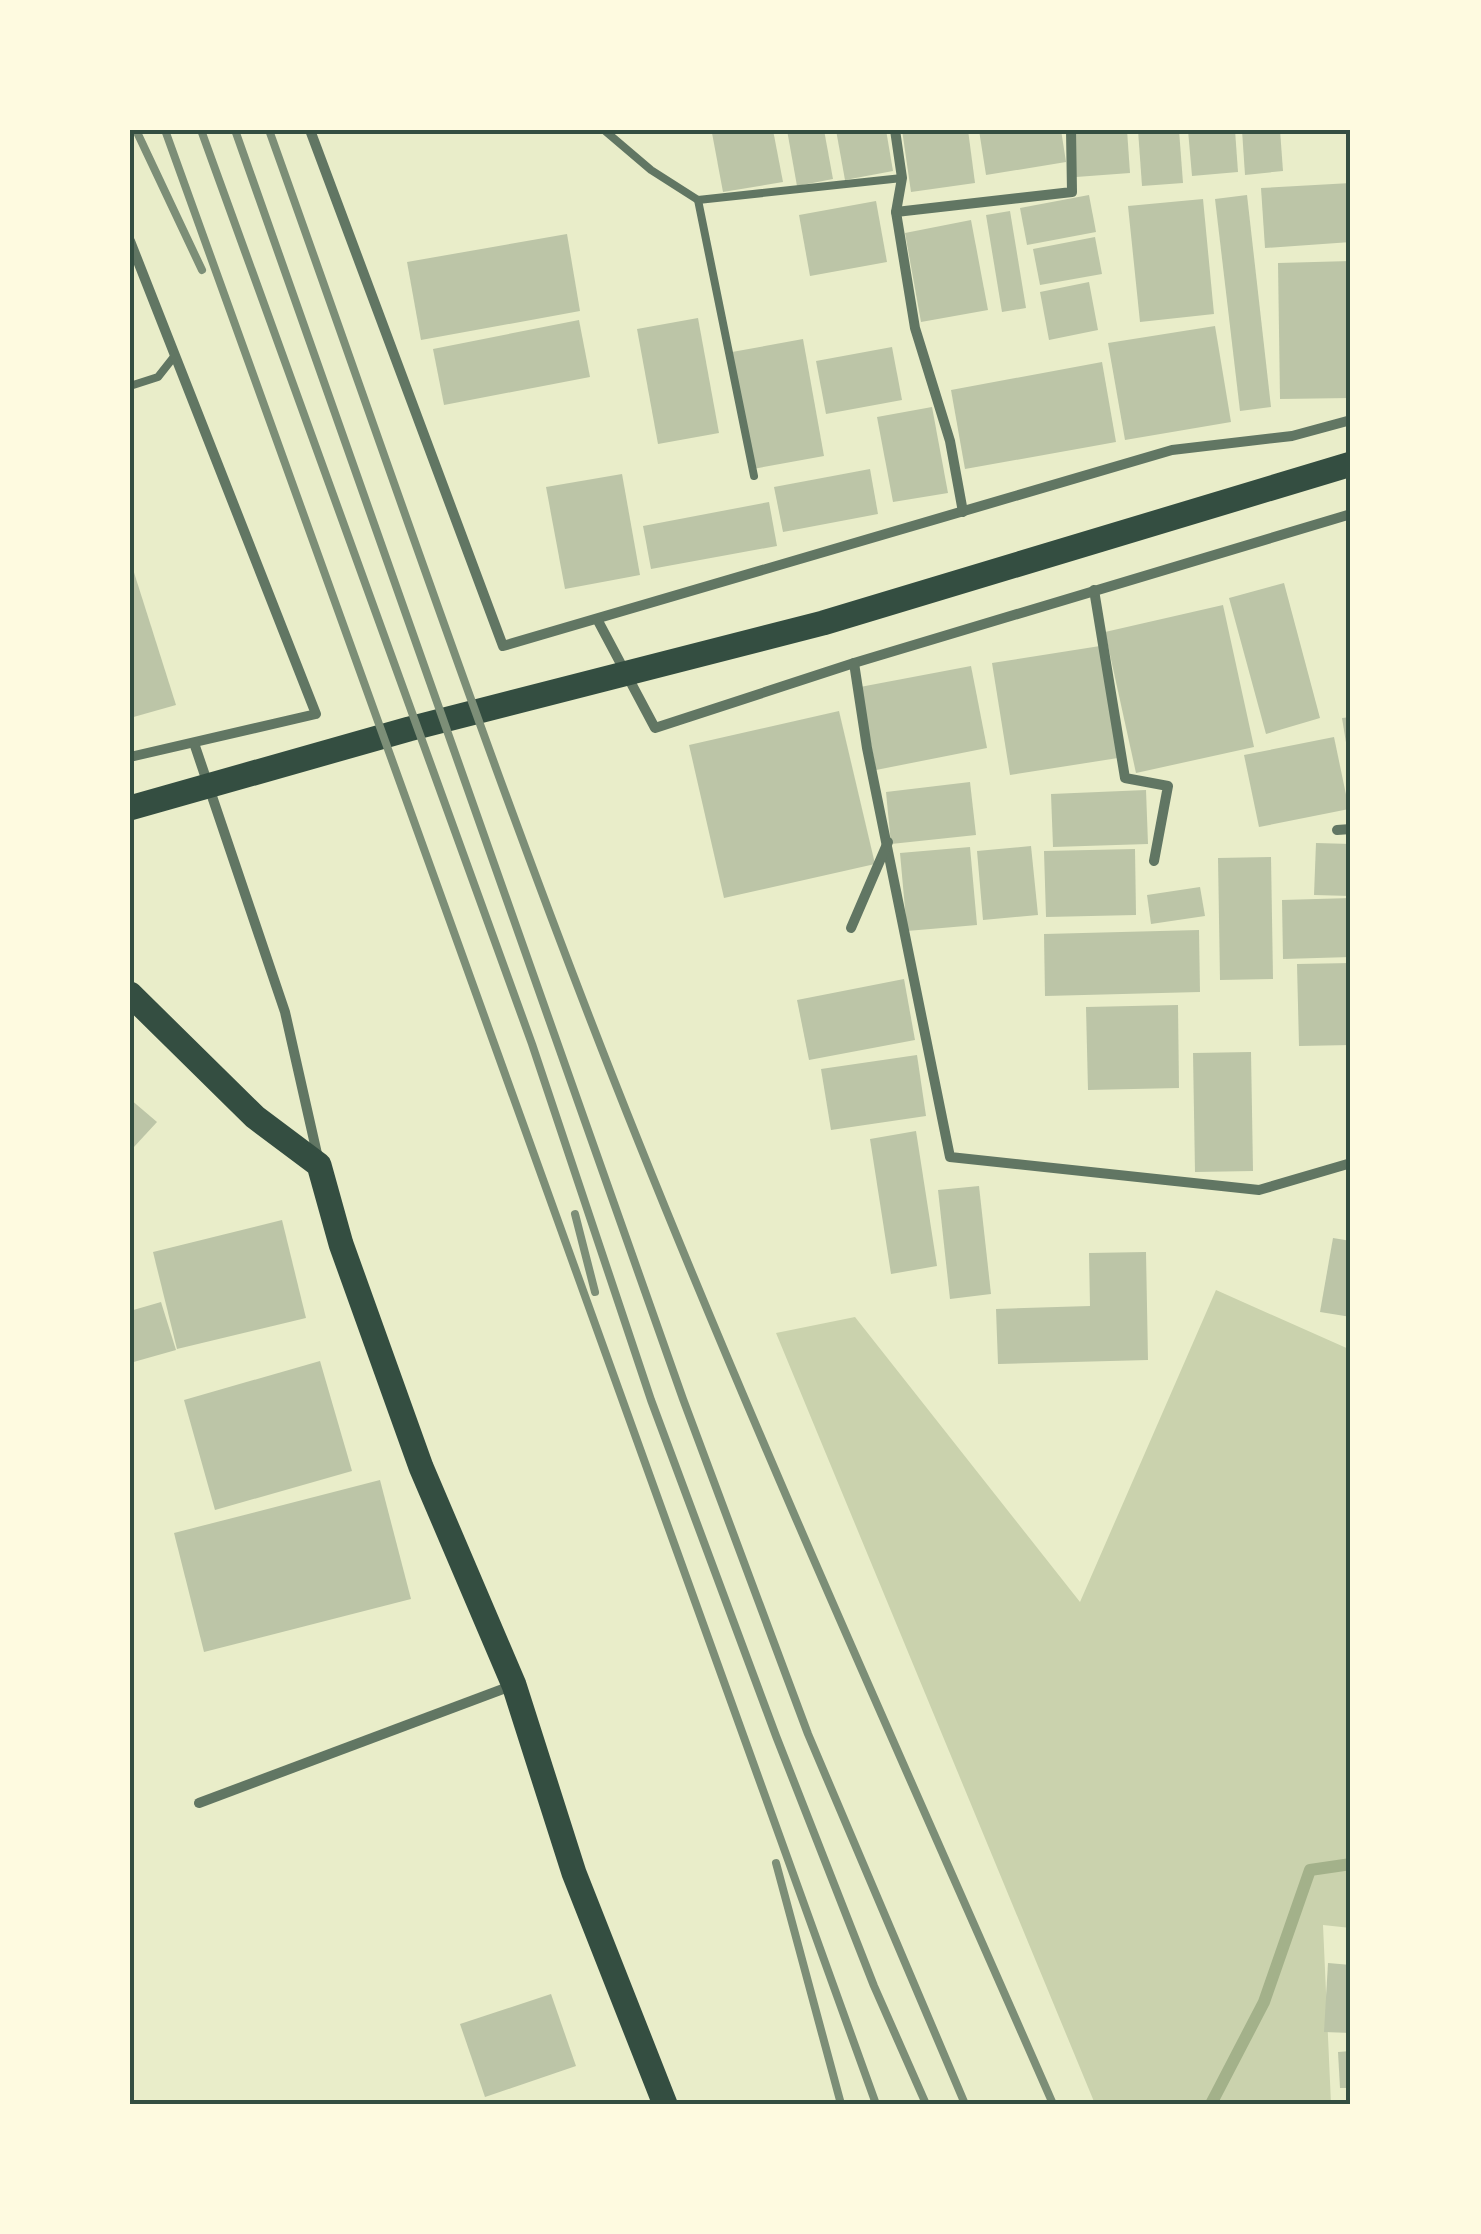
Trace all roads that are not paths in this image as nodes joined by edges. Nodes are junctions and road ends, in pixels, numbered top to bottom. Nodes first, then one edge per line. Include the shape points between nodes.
1 (310, 130) edge
2 (604, 130) edge
3 (894, 130) edge
4 (1071, 130) edge
5 (902, 178) junction
6 (698, 200) junction
7 (896, 212) junction
8 (130, 241) edge
9 (173, 358) junction
10 (130, 386) edge
11 (1351, 420) edge
12 (1351, 464) edge
13 (754, 476) dead end
14 (963, 512) junction
15 (1351, 514) edge
16 (1094, 590) junction
17 (597, 619) junction
18 (854, 662) junction
19 (194, 743) junction
20 (130, 757) edge
21 (130, 808) edge
22 (1337, 830) dead end
23 (1351, 830) edge
24 (888, 840) junction
25 (1154, 861) dead end
26 (850, 928) dead end
27 (130, 994) edge
28 (1351, 1163) edge
29 (320, 1165) junction
30 (514, 1684) junction
31 (198, 1803) dead end
32 (665, 2104) edge

1 - 17 street via 503,646
2 - 6 lane
3 - 5 street
4 - 7 street via 1072,192
5 - 6 lane
5 - 7 street
6 - 13 lane
7 - 14 street via 915,328 950,442
8 - 9 street
9 - 10 lane via 158,377
9 - 19 street via 316,714
11 - 14 street via 1292,436 1172,450
12 - 21 main road via 823,623
14 - 17 street
15 - 16 street
16 - 18 street
16 - 25 street via 1125,778 1168,786
17 - 18 street via 656,728
18 - 24 street
19 - 20 street
19 - 29 street via 286,1012
22 - 23 street
24 - 26 street
24 - 28 street via 950,1157 1259,1190
27 - 29 main road via 255,1117
29 - 30 main road via 340,1244 420,1467
30 - 31 street
30 - 32 main road via 574,1874

